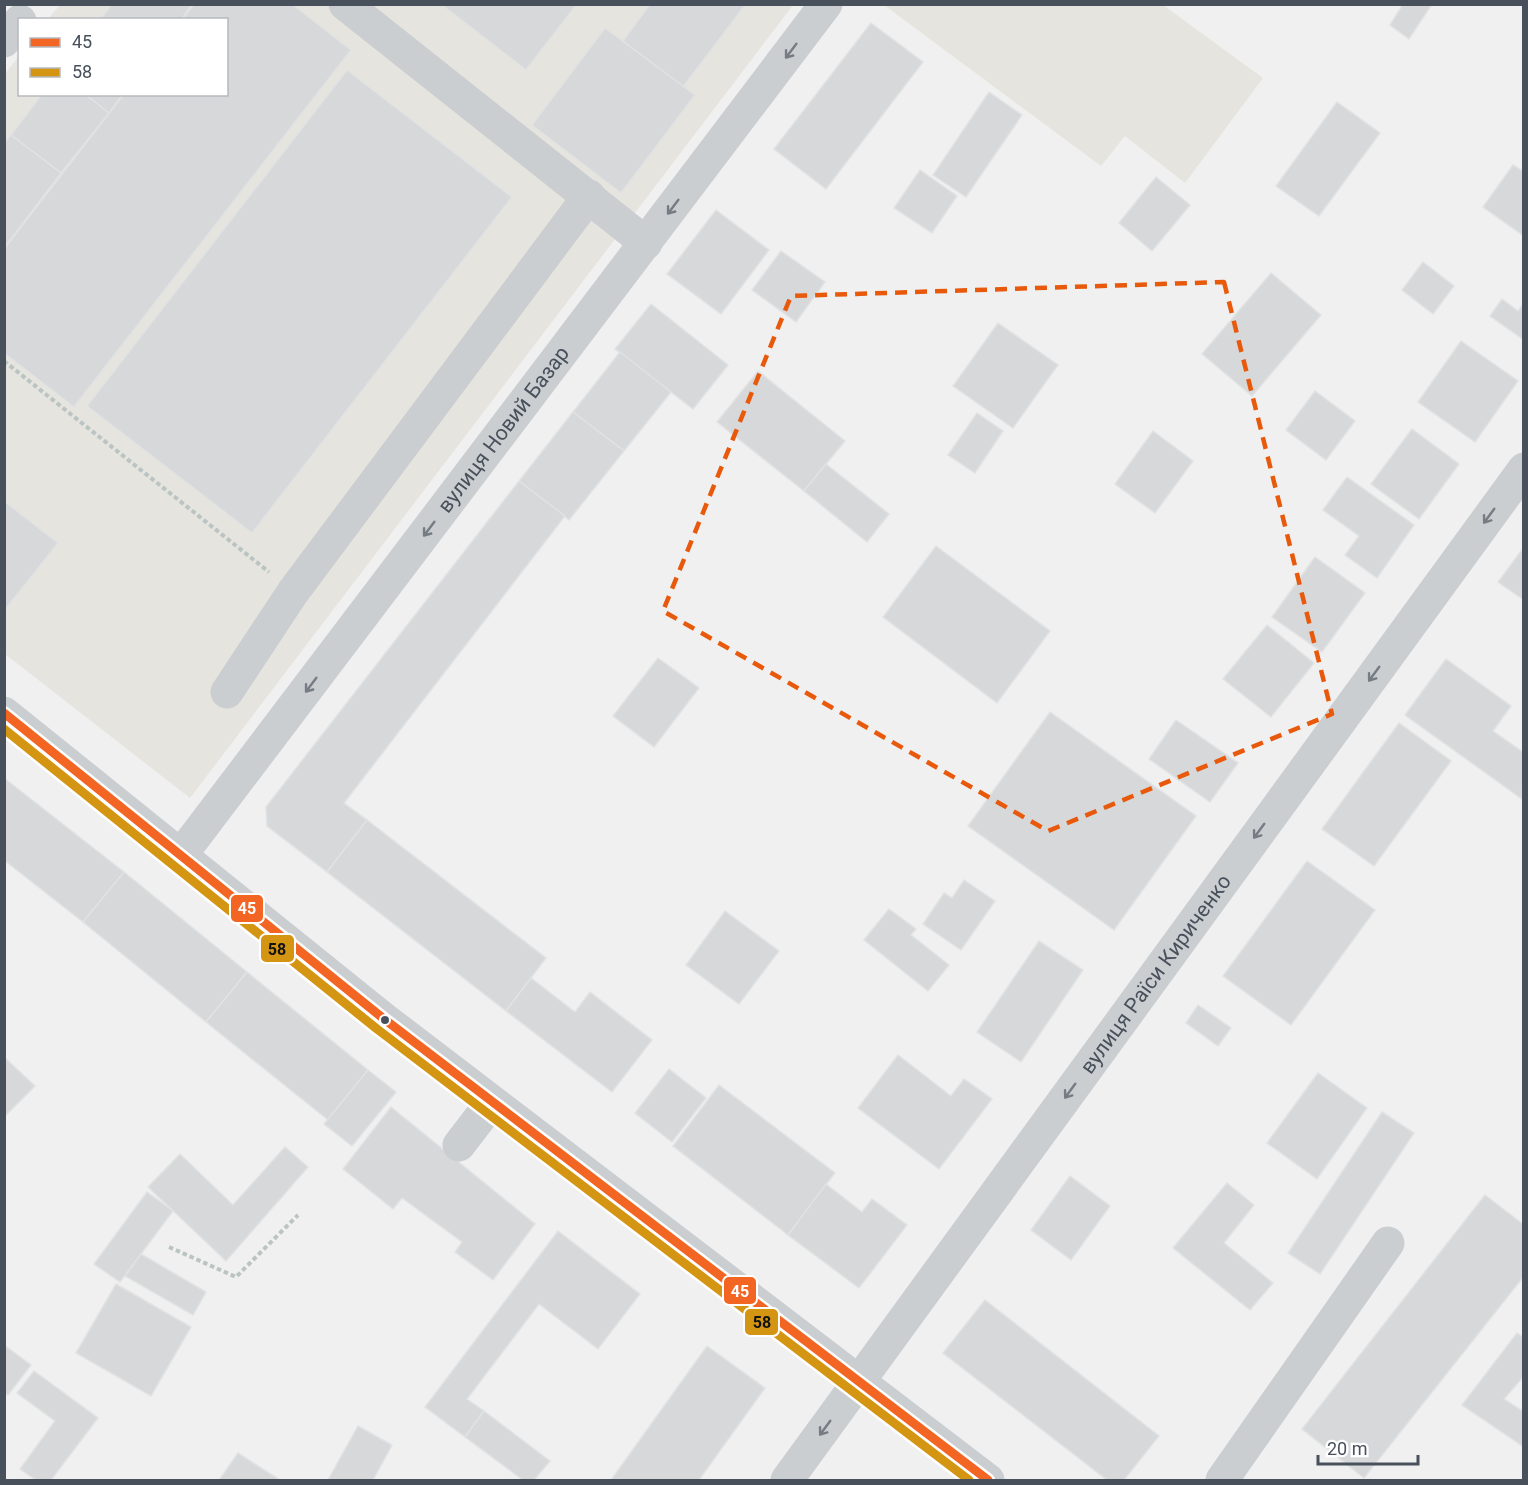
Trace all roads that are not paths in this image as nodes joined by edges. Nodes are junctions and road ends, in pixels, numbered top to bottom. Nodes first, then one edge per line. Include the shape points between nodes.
1 (33, 4) edge
2 (345, 4) edge
3 (826, 4) edge
4 (22, 18) edge
5 (18, 23) edge
6 (4, 41) edge
7 (589, 196) junction
8 (646, 243) junction
9 (1524, 469) edge
10 (227, 692) dead end
11 (4, 713) edge
12 (182, 855) junction
13 (492, 1102) junction
14 (459, 1145) dead end
15 (1389, 1243) dead end
16 (860, 1381) junction
17 (787, 1480) edge
18 (988, 1480) edge
19 (1222, 1480) edge

1 - 4 street
2 - 7 street
3 -> 8 street, вулиця Новий Базар
5 - 6 street
7 - 8 street
7 - 10 street via 293,592
8 -> 12 street, вулиця Новий Базар
9 -> 16 street, вулиця Раїси Кириченко
11 - 12 street
12 - 13 street
13 - 14 street
13 - 16 street
15 - 19 street
16 -> 17 street, вулиця Раїси Кириченко
16 - 18 street

